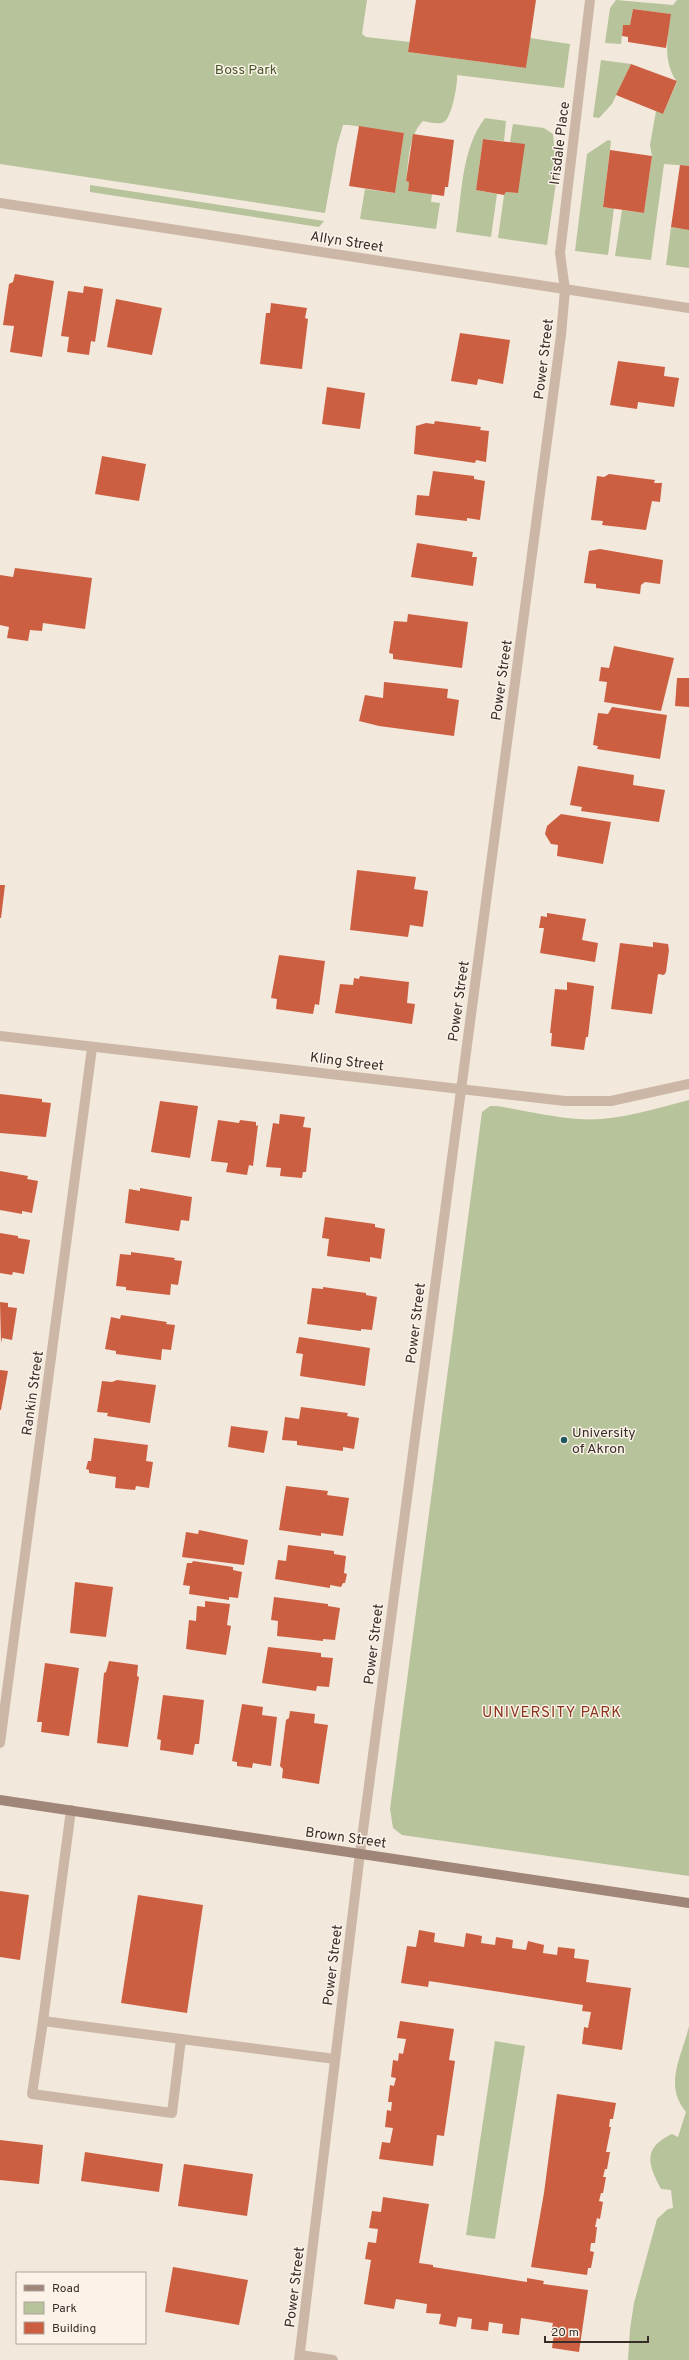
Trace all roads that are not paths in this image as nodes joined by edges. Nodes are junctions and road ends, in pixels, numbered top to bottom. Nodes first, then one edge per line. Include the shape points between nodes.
1 (590, 0) edge
2 (0, 203) edge
3 (565, 290) junction
4 (689, 308) edge
5 (0, 1036) edge
6 (92, 1048) junction
7 (689, 1084) edge
8 (461, 1088) junction
9 (0, 1742) edge
10 (0, 1800) edge
11 (72, 1810) junction
12 (360, 1853) junction
13 (689, 1903) edge
14 (43, 2021) junction
15 (182, 2039) junction
16 (335, 2059) junction
17 (300, 2358) edge
18 (334, 2360) edge

1 - 3 street, Irisdale Place via 560,253
2 - 3 street, Allyn Street
3 - 4 street, Allyn Street
3 - 8 street, Power Street
5 - 6 street, Kling Street
6 - 8 street, Kling Street
6 - 9 street, Rankin Street
7 - 8 street, Kling Street via 629,1098 592,1102
8 - 12 street, Power Street
10 - 11 main road, Brown Street
11 - 12 main road, Brown Street
11 - 14 street
12 - 13 main road, Brown Street
12 - 16 street, Power Street
14 - 15 street
14 - 15 street via 32,2094 172,2113
15 - 16 street
16 - 17 street, Power Street
17 - 18 street

